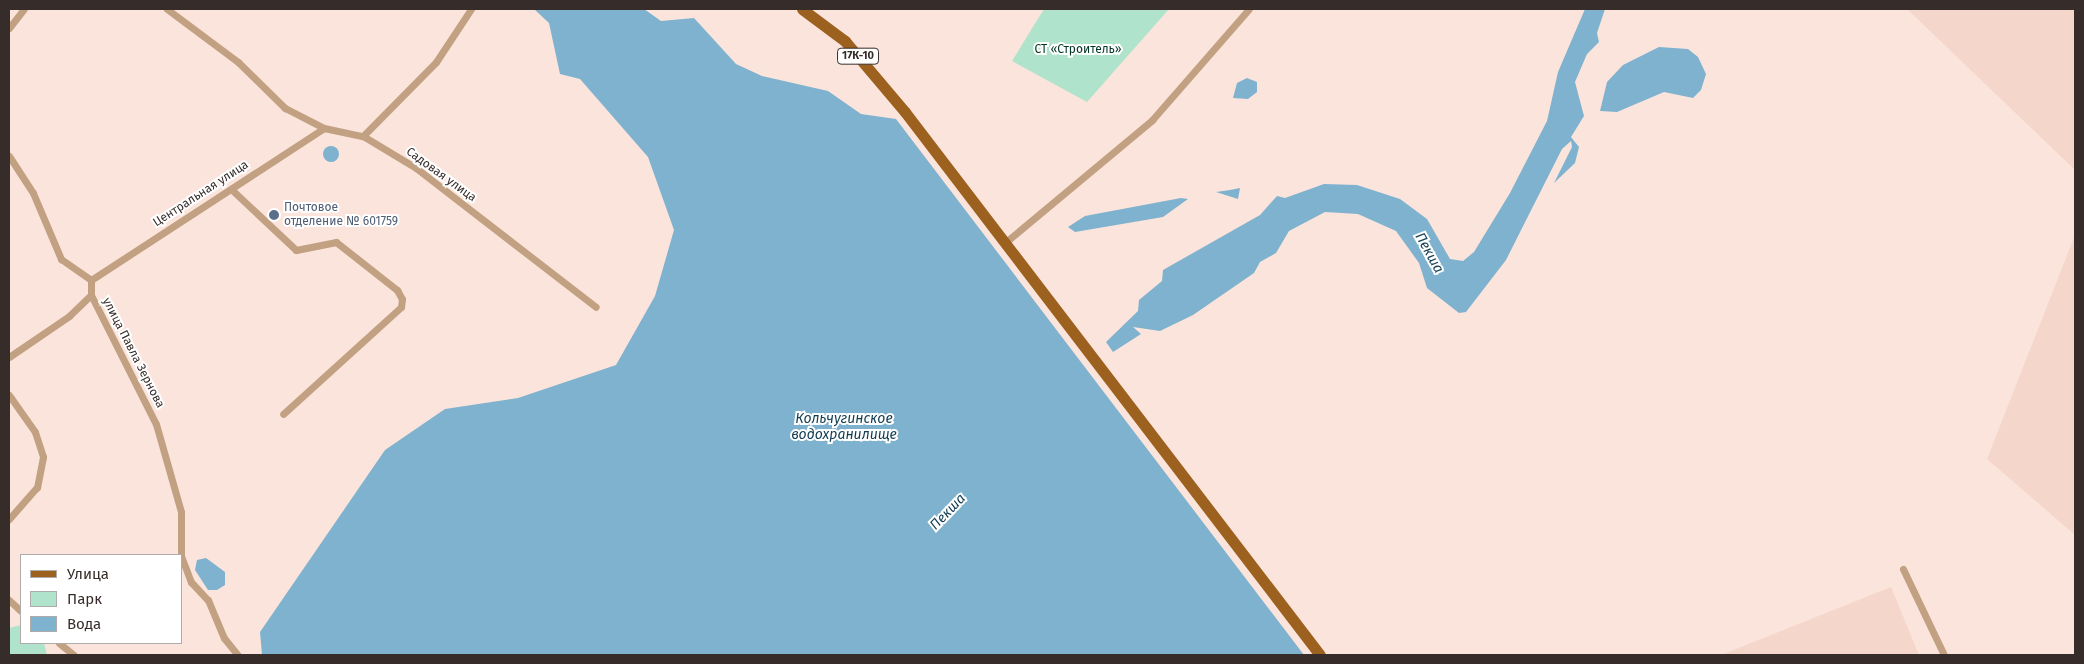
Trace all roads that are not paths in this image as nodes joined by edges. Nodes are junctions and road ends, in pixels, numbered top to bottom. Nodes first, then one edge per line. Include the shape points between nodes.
1 (24, 9) edge
2 (167, 9) edge
3 (471, 9) edge
4 (802, 9) edge
5 (1249, 9) edge
6 (9, 28) edge
7 (324, 128) junction
8 (363, 136) junction
9 (9, 156) edge
10 (231, 188) junction
11 (1007, 241) junction
12 (91, 280) junction
13 (91, 295) junction
14 (596, 307) dead end
15 (9, 357) edge
16 (9, 395) edge
17 (283, 414) dead end
18 (9, 519) edge
19 (181, 554) edge
20 (182, 558) edge
21 (1903, 569) dead end
22 (9, 600) edge
23 (20, 610) edge
24 (60, 644) edge
25 (74, 655) edge
26 (238, 655) edge
27 (1320, 655) edge
28 (1944, 655) edge

1 - 6 street
2 - 7 street, Садовая улица via 238,62 285,108
3 - 8 street via 436,62
4 - 11 main road, 17К-10 via 845,41
5 - 11 street via 1152,120
7 - 8 street, Садовая улица
7 - 10 street, Центральная улица
8 - 14 street, Садовая улица via 416,168
9 - 12 street via 33,193 61,259
10 - 12 street, Центральная улица
10 - 17 street via 296,250 336,242 397,290 402,299 401,307
11 - 27 main road
12 - 13 street, улица Павла Зернова
13 - 15 street via 69,316
13 - 19 street, улица Павла Зернова via 156,424 181,512
16 - 18 street via 35,432 42,457 37,487
20 - 26 street, улица Павла Зернова via 191,582 208,600 224,638
21 - 28 street
22 - 23 street
24 - 25 street

